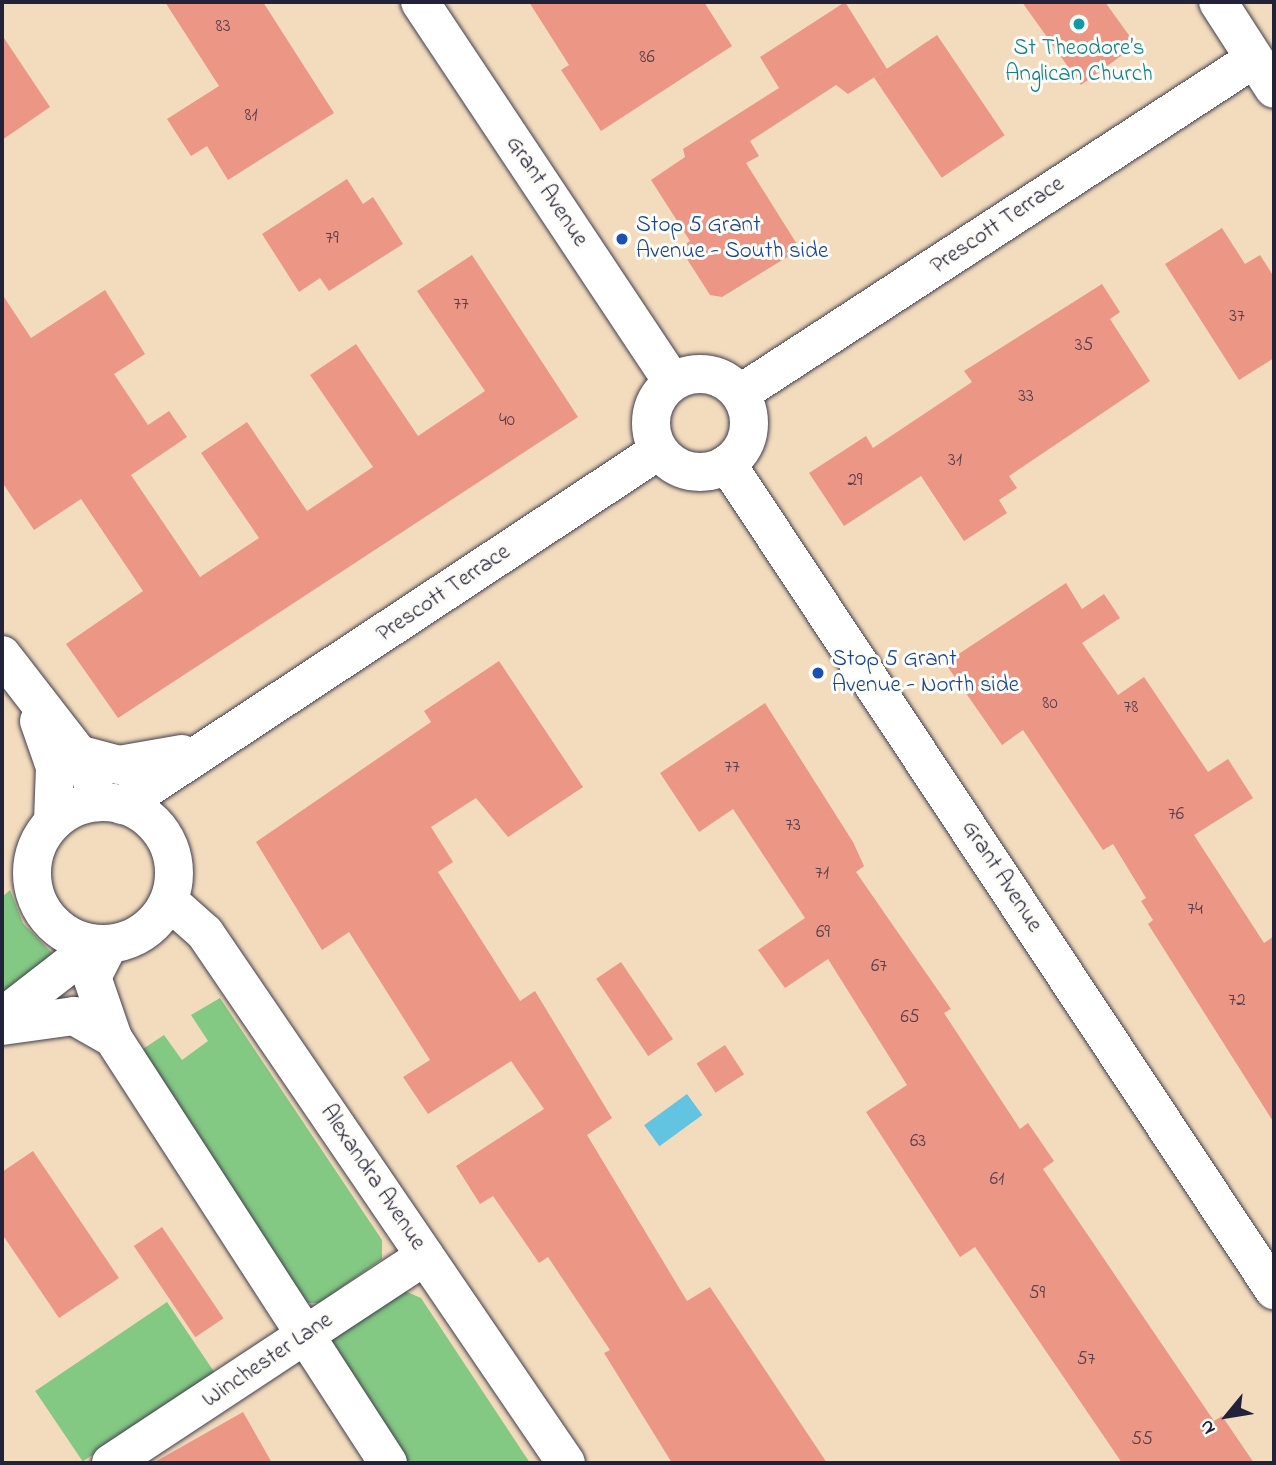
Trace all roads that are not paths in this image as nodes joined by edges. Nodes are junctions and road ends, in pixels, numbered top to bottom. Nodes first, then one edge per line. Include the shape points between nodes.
1 (420, 2) edge
2 (1218, 2) edge
3 (1264, 74) edge
4 (672, 382) junction
5 (741, 393) junction
6 (658, 451) junction
7 (727, 464) junction
8 (2, 655) edge
9 (33, 702) junction
10 (214, 741) junction
11 (78, 754) junction
12 (110, 803) junction
13 (53, 822) junction
14 (155, 825) junction
15 (34, 858) junction
16 (2, 879) edge
17 (169, 901) junction
18 (102, 944) junction
19 (2, 1017) edge
20 (2, 1026) edge
21 (113, 1038) junction
22 (425, 1256) junction
23 (1274, 1290) edge
24 (306, 1337) junction
25 (111, 1463) edge
26 (388, 1463) edge
27 (566, 1463) edge

1 - 4 street, Grant Avenue
2 - 3 street
3 - 5 street, Prescott Terrace
4 - 5 street via 704,373
4 - 6 street via 652,410
5 - 7 street via 747,439
6 - 7 street via 695,472
6 - 10 street, Prescott Terrace
7 - 23 street, Grant Avenue
8 - 9 street
9 - 11 street
9 - 13 street via 55,767
10 - 11 street via 119,765
10 - 12 street, Prescott Terrace
10 - 14 street, Prescott Terrace
11 - 12 street
12 - 13 street
12 - 14 street
13 - 15 street
14 - 17 street via 173,858
15 - 16 street
15 - 18 street via 35,887 46,914 60,929
17 - 18 street via 146,930
17 - 22 street, Alexandra Avenue via 205,933
18 - 19 street
18 - 21 street via 92,977
20 - 21 street via 74,1016
21 - 24 street
22 - 24 street, Winchester Lane
22 - 27 street, Alexandra Avenue
24 - 25 street, Winchester Lane
24 - 26 street

